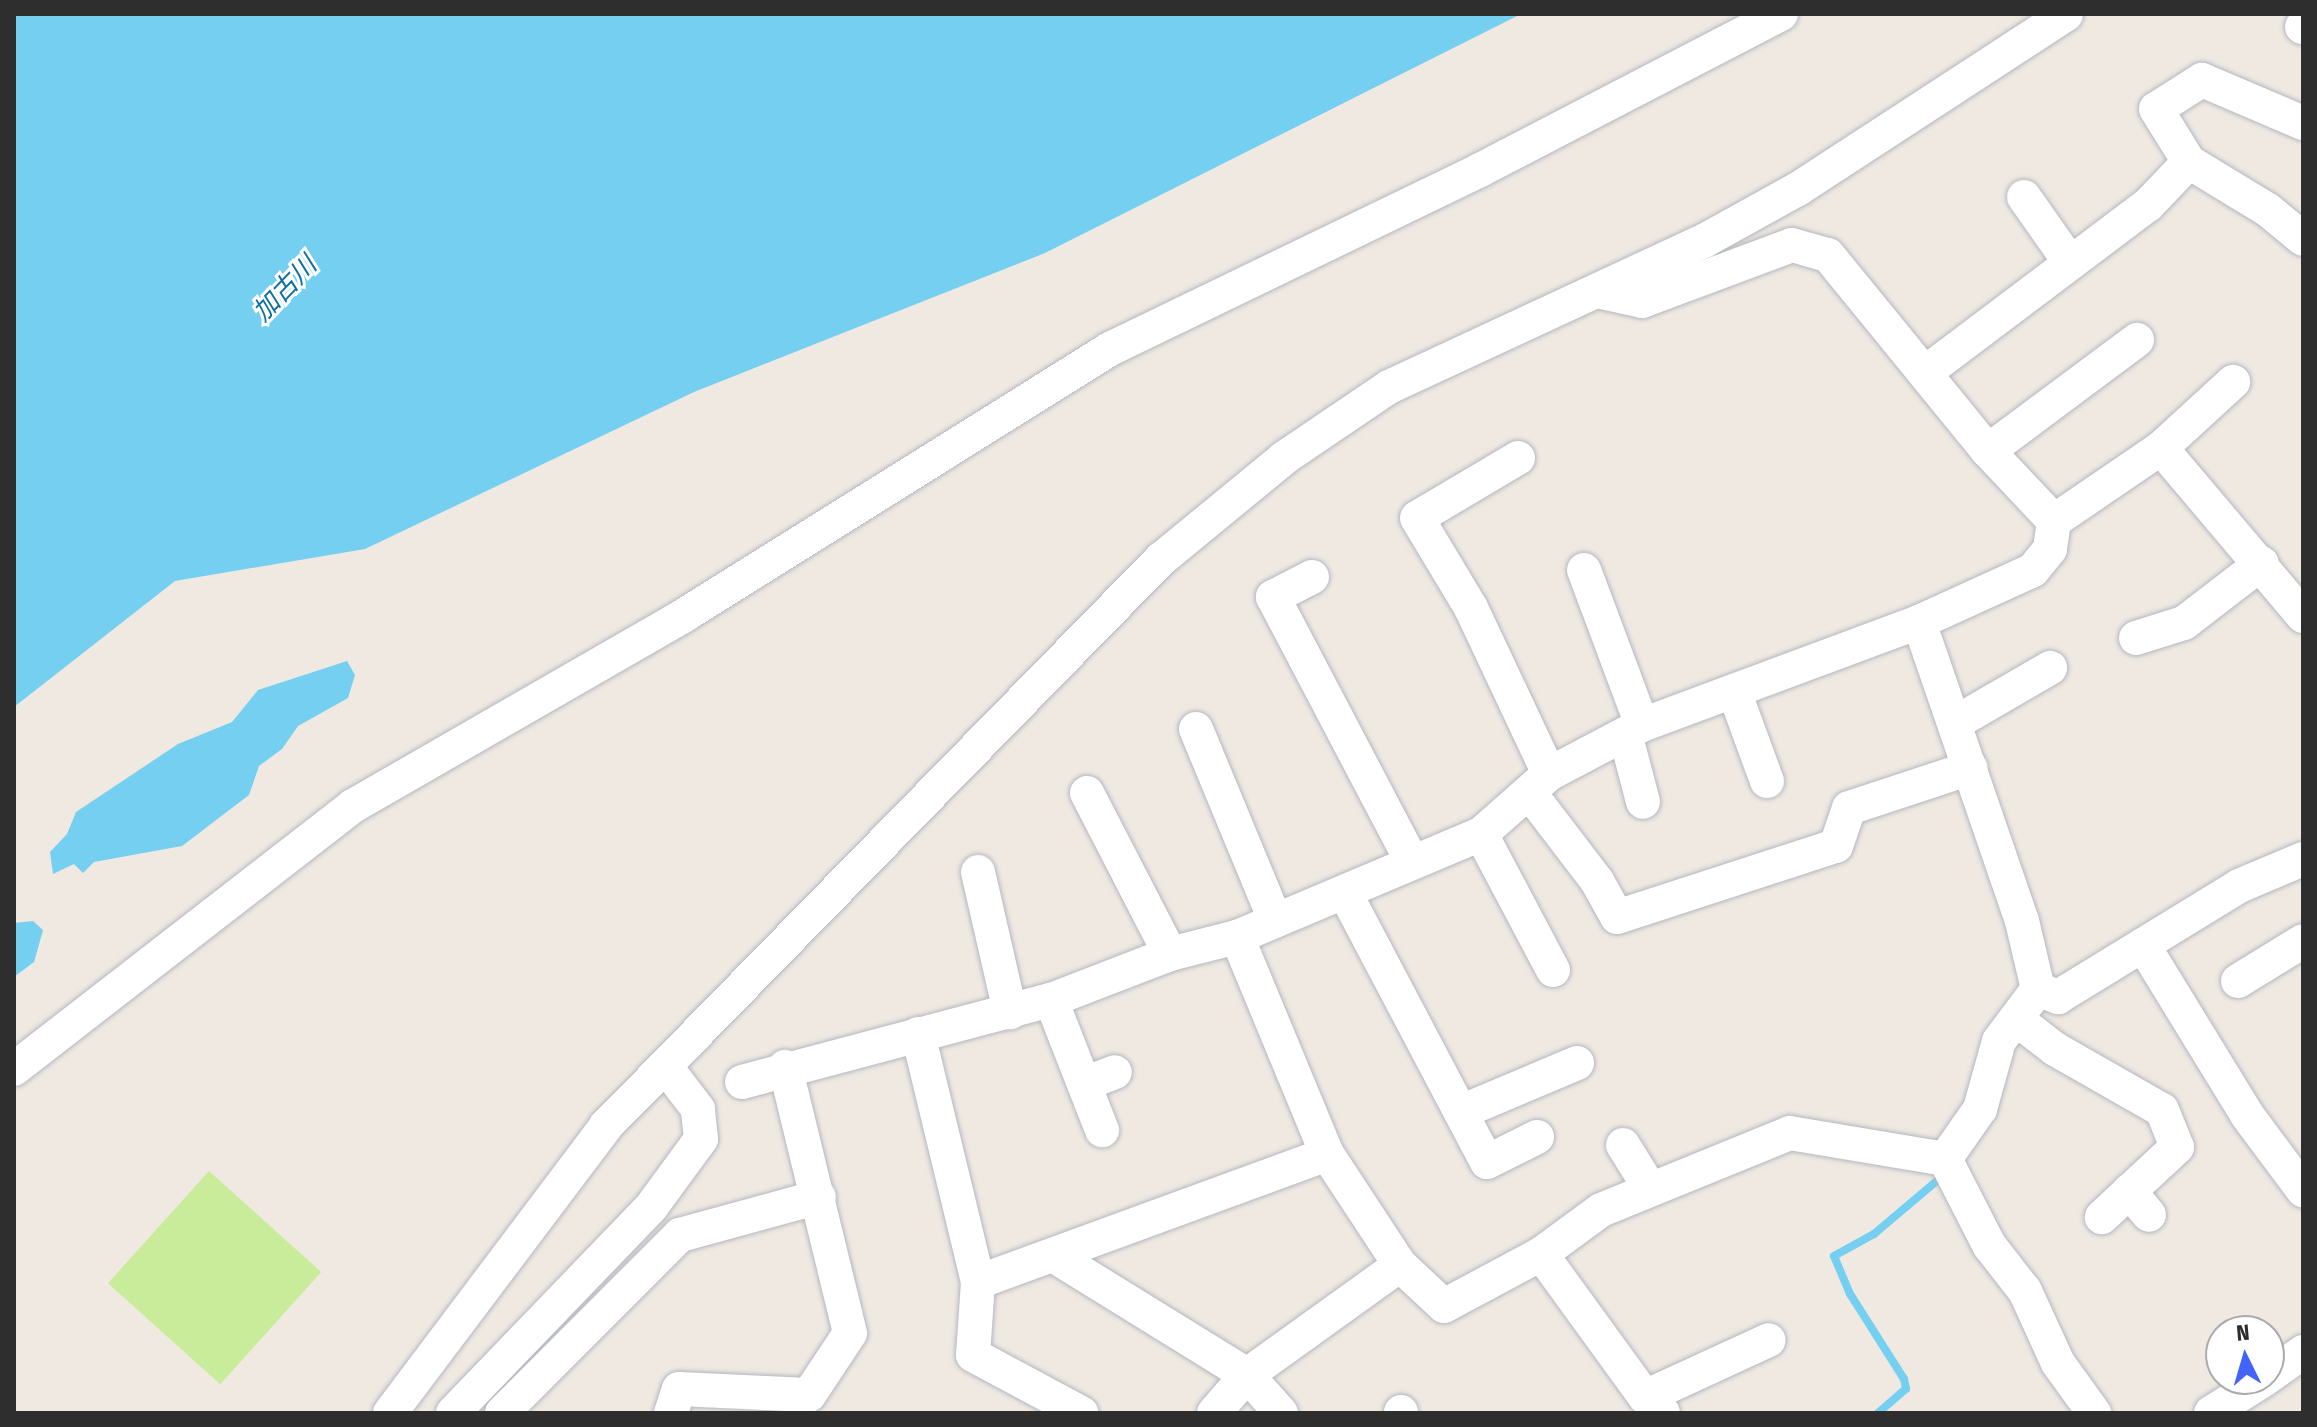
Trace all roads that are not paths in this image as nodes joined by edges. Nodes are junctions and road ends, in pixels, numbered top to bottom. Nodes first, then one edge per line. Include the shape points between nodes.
1 (1781, 14) edge
2 (2066, 14) edge
3 (2298, 110) edge
4 (2189, 162) junction
5 (2024, 197) dead end
6 (2303, 239) edge
7 (2069, 261) junction
8 (1597, 291) junction
9 (2137, 340) dead end
10 (1926, 372) junction
11 (2233, 382) dead end
12 (2161, 448) junction
13 (1988, 451) junction
14 (1518, 458) dead end
15 (2054, 521) junction
16 (2262, 563) junction
17 (1312, 577) dead end
18 (1596, 578) dead end
19 (2303, 616) edge
20 (1919, 622) junction
21 (2136, 638) dead end
22 (2050, 668) dead end
23 (1734, 691) junction
24 (1955, 723) junction
25 (1196, 729) dead end
26 (1634, 731) junction
27 (1971, 768) junction
28 (1767, 781) dead end
29 (1539, 783) junction
30 (1087, 793) dead end
31 (1643, 802) dead end
32 (1481, 834) junction
33 (2303, 859) edge
34 (1411, 860) junction
35 (990, 888) dead end
36 (1345, 893) junction
37 (1275, 920) junction
38 (1237, 937) junction
39 (2143, 945) junction
40 (1170, 954) junction
41 (2289, 962) edge
42 (1553, 970) dead end
43 (2238, 981) dead end
44 (2038, 989) junction
45 (1051, 1000) junction
46 (1010, 1012) junction
47 (2016, 1019) junction
48 (918, 1034) junction
49 (1577, 1063) dead end
50 (665, 1066) junction
51 (785, 1067) junction
52 (14, 1069) edge
53 (742, 1082) dead end
54 (1461, 1112) junction
55 (1102, 1130) dead end
56 (1537, 1137) dead end
57 (1623, 1145) dead end
58 (1327, 1154) junction
59 (1945, 1159) junction
60 (1649, 1187) junction
61 (2303, 1190) edge
62 (819, 1197) junction
63 (2102, 1217) dead end
64 (1541, 1254) junction
65 (1056, 1257) junction
66 (1400, 1265) junction
67 (978, 1282) junction
68 (1769, 1340) dead end
69 (2303, 1352) edge
70 (2285, 1365) edge
71 (1247, 1375) junction
72 (2240, 1395) edge
73 (1656, 1408) edge
74 (390, 1413) edge
75 (453, 1413) edge
76 (502, 1413) edge
77 (671, 1413) edge
78 (1081, 1413) edge
79 (1214, 1413) edge
80 (1281, 1413) edge
81 (2094, 1413) edge
82 (2211, 1413) edge

1 - 52 street via 1480,170 1110,349 683,616 353,806
2 - 8 street via 1798,189
3 - 4 street via 2202,80 2156,109
4 - 6 street via 2276,201
4 - 7 street via 2148,205
5 - 7 street
7 - 10 street
8 - 10 street via 1642,301 1792,245 1828,255
8 - 50 street via 1389,387 1284,458 1160,560
9 - 13 street
10 - 13 street
11 - 12 street
12 - 15 street
12 - 16 street
13 - 15 street
14 - 29 street via 1417,518
15 - 20 street via 2050,549 2033,570
16 - 19 street
16 - 21 street via 2184,623
17 - 34 street via 1266,588 1348,716
18 - 26 street
20 - 23 street
20 - 24 street
22 - 24 street
23 - 26 street
23 - 28 street
24 - 27 street
25 - 37 street
26 - 29 street
26 - 31 street
27 - 29 street via 1849,808 1836,846 1617,917
27 - 44 street via 2022,921
29 - 32 street
30 - 40 street
32 - 34 street
32 - 42 street
33 - 39 street via 2239,886
34 - 36 street
35 - 46 street
36 - 37 street
36 - 54 street
37 - 38 street
38 - 40 street
38 - 58 street
39 - 44 street via 2058,997
39 - 61 street via 2247,1115
40 - 45 street
41 - 43 street
44 - 47 street
45 - 46 street
45 - 55 street via 1100,1078
46 - 48 street
47 - 59 street via 1999,1041 1980,1109
47 - 63 street via 2055,1049 2162,1110 2177,1147 2139,1203
48 - 51 street
48 - 67 street
49 - 54 street
50 - 74 street via 606,1126
50 - 75 street via 698,1109 701,1139 652,1206
51 - 53 street
51 - 62 street
54 - 56 street via 1487,1162
57 - 60 street
58 - 65 street
58 - 66 street
59 - 60 street via 1790,1133
59 - 81 street via 1989,1245 2025,1291 2058,1363
60 - 64 street via 1601,1210
62 - 76 street via 680,1235
62 - 77 street via 850,1333 809,1395 679,1389
64 - 66 street via 1444,1306
64 - 73 street
65 - 67 street
65 - 71 street
66 - 71 street
67 - 78 street via 973,1355
68 - 73 street
69 - 70 street
71 - 79 street
71 - 80 street
72 - 82 street

